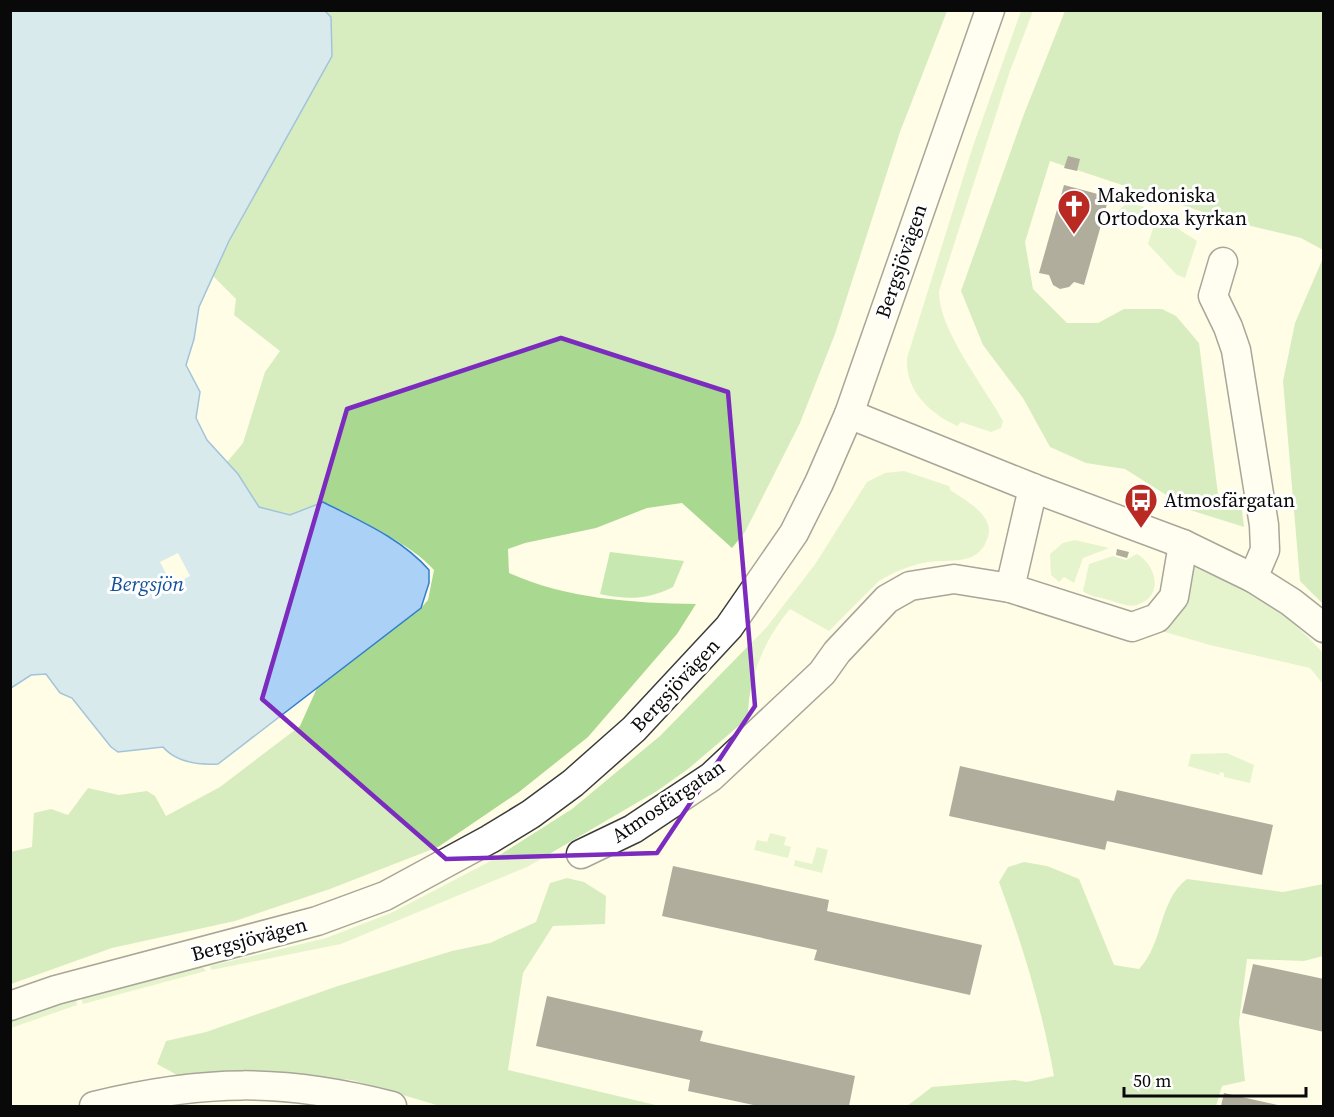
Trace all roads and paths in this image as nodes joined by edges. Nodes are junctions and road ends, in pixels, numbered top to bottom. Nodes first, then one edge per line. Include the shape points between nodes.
1 (990, 10) edge
2 (1223, 262) dead end
3 (849, 414) junction
4 (1032, 488) junction
5 (1183, 544) junction
6 (1253, 578) junction
7 (1010, 588) junction
8 (1323, 628) edge
9 (581, 854) dead end
10 (10, 1006) edge
11 (376, 1104) edge
12 (94, 1107) edge

1 - 3 street, Bergsjövägen
2 - 6 street via 1213,296 1236,350 1264,525 1265,550
3 - 4 street
3 - 10 street, Bergsjövägen via 794,533 729,627 634,729 531,814 385,896 317,921 56,990
4 - 5 street
4 - 7 street
5 - 6 street
5 - 7 street, Atmosfärgatan via 1173,597 1157,618 1132,627
6 - 8 street
7 - 9 street, Atmosfärgatan via 954,579 910,586 895,595 837,652 822,673 711,777 633,830
11 - 12 street via 320,1091 261,1084 151,1092

